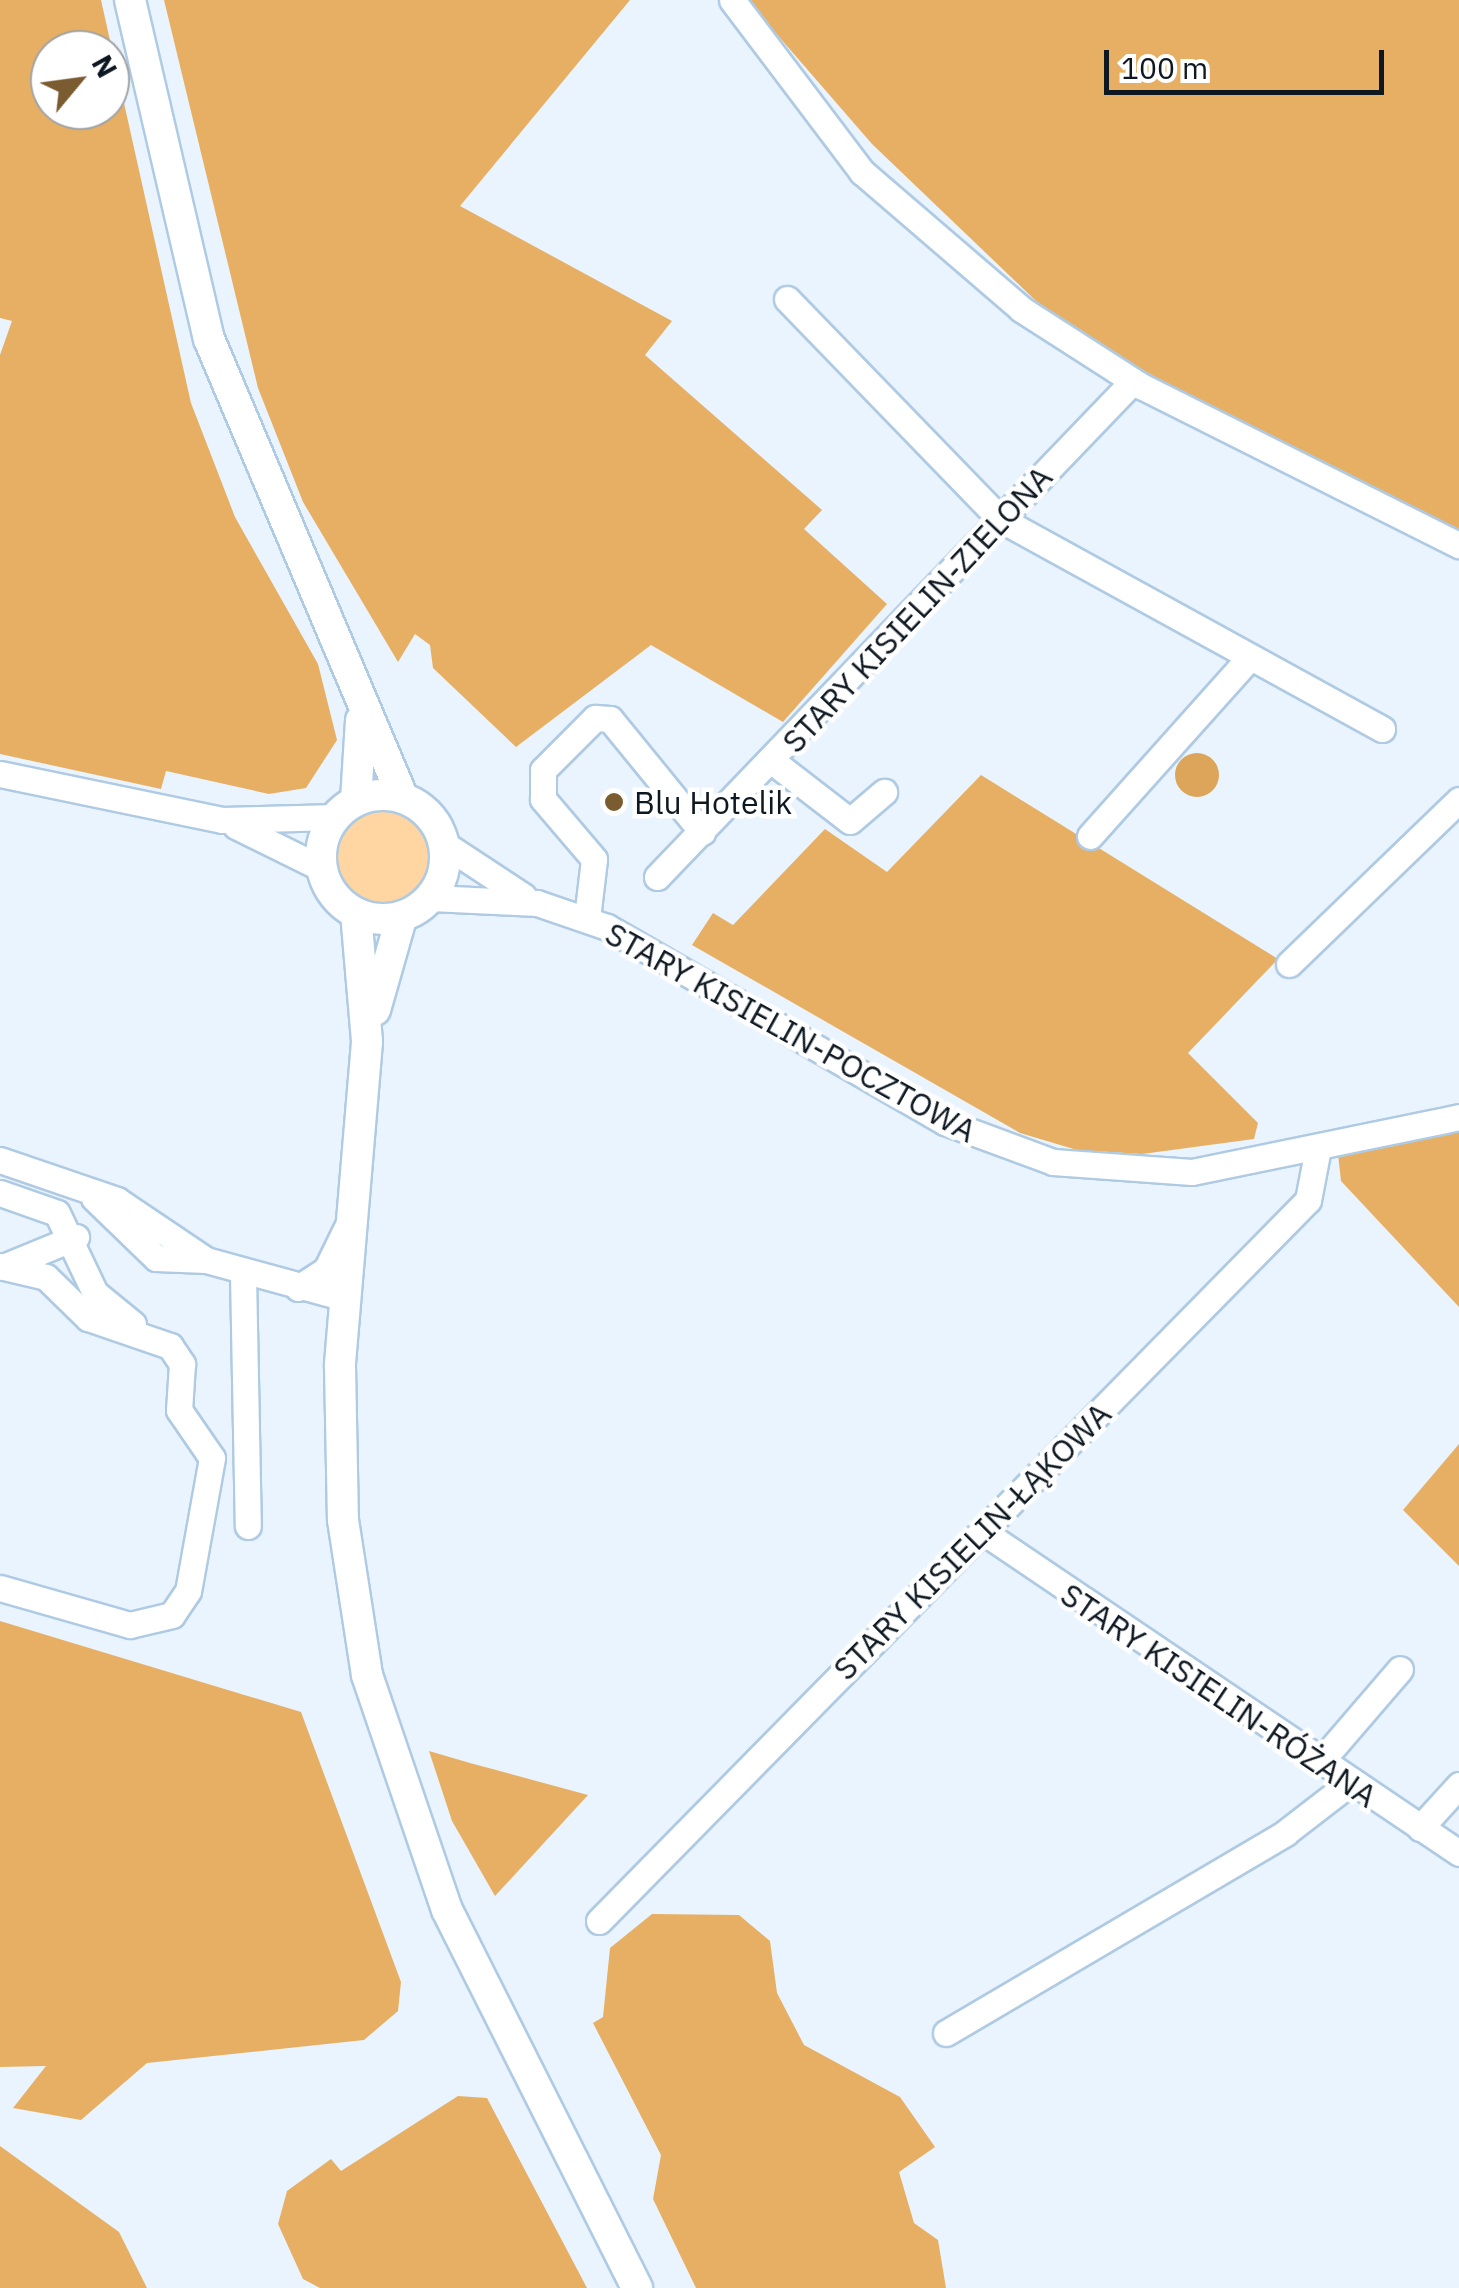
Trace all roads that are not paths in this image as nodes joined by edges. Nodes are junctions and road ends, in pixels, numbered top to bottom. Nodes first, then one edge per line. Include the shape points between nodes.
1 (130, 0) edge
2 (732, 0) edge
3 (787, 298) dead end
4 (1132, 382) junction
5 (1000, 519) junction
6 (1459, 545) edge
7 (1250, 657) junction
8 (361, 707) junction
9 (1382, 729) dead end
10 (772, 761) junction
11 (0, 774) edge
12 (884, 792) dead end
13 (404, 798) junction
14 (1459, 800) edge
15 (346, 809) junction
16 (222, 820) junction
17 (702, 832) junction
18 (1090, 836) dead end
19 (444, 844) junction
20 (322, 868) junction
21 (657, 877) dead end
22 (430, 898) junction
23 (536, 903) junction
24 (356, 913) junction
25 (586, 918) junction
26 (401, 919) junction
27 (1288, 964) dead end
28 (367, 1042) junction
29 (1459, 1116) edge
30 (1318, 1148) junction
31 (0, 1160) edge
32 (83, 1188) junction
33 (0, 1194) edge
34 (352, 1212) junction
35 (76, 1237) junction
36 (206, 1260) junction
37 (1, 1271) edge
38 (244, 1274) junction
39 (298, 1288) junction
40 (345, 1298) junction
41 (150, 1336) junction
42 (248, 1526) dead end
43 (982, 1531) junction
44 (0, 1588) edge
45 (1400, 1669) dead end
46 (1320, 1761) junction
47 (1351, 1782) junction
48 (1459, 1785) edge
49 (1420, 1828) junction
50 (1459, 1853) edge
51 (599, 1921) dead end
52 (946, 2033) dead end
53 (637, 2288) edge

1 - 8 main road via 209,339
2 - 4 street via 862,172 1022,309
3 - 5 street
4 - 5 street, STARY KISIELIN-ZIELONA
4 - 6 street via 1382,514
5 - 7 street
5 - 10 street, STARY KISIELIN-ZIELONA
7 - 9 street
7 - 18 street
8 - 13 main road
8 - 15 main road
10 - 12 street via 850,820
10 - 17 street, STARY KISIELIN-ZIELONA
11 - 16 street
13 - 15 main road
13 - 19 main road via 431,816
14 - 27 street
15 - 16 street
15 - 20 main road
16 - 20 street
17 - 21 street, STARY KISIELIN-ZIELONA
17 - 25 street via 610,719 595,718 543,770 542,800 594,859
19 - 22 main road
19 - 23 street, STARY KISIELIN-POCZTOWA
20 - 24 main road
22 - 23 street, STARY KISIELIN-POCZTOWA
22 - 26 main road
23 - 25 street, STARY KISIELIN-POCZTOWA
24 - 26 main road
24 - 28 main road
25 - 30 street, STARY KISIELIN-POCZTOWA via 713,980 945,1122 1016,1152 1142,1174
26 - 28 main road
28 - 34 main road
29 - 30 street, STARY KISIELIN-POCZTOWA
30 - 43 street, STARY KISIELIN-ŁĄKOWA via 1308,1200
31 - 32 street
32 - 36 street via 161,1227
32 - 36 street via 156,1258
33 - 35 street via 58,1213
34 - 39 street via 326,1270
34 - 40 main road
35 - 37 street
35 - 41 street via 95,1293
36 - 38 street
37 - 41 street via 46,1277 88,1318
38 - 39 street
38 - 42 street
39 - 40 street
40 - 53 main road via 343,1520 380,1724 447,1910
41 - 44 street via 178,1354 179,1410 212,1458 188,1591 172,1615 130,1625
43 - 46 street, STARY KISIELIN-RÓŻANA
43 - 51 street, STARY KISIELIN-ŁĄKOWA
45 - 46 street
46 - 47 street, STARY KISIELIN-RÓŻANA
47 - 49 street, STARY KISIELIN-RÓŻANA
47 - 52 street via 1285,1833
48 - 49 street
49 - 50 street, STARY KISIELIN-RÓŻANA

